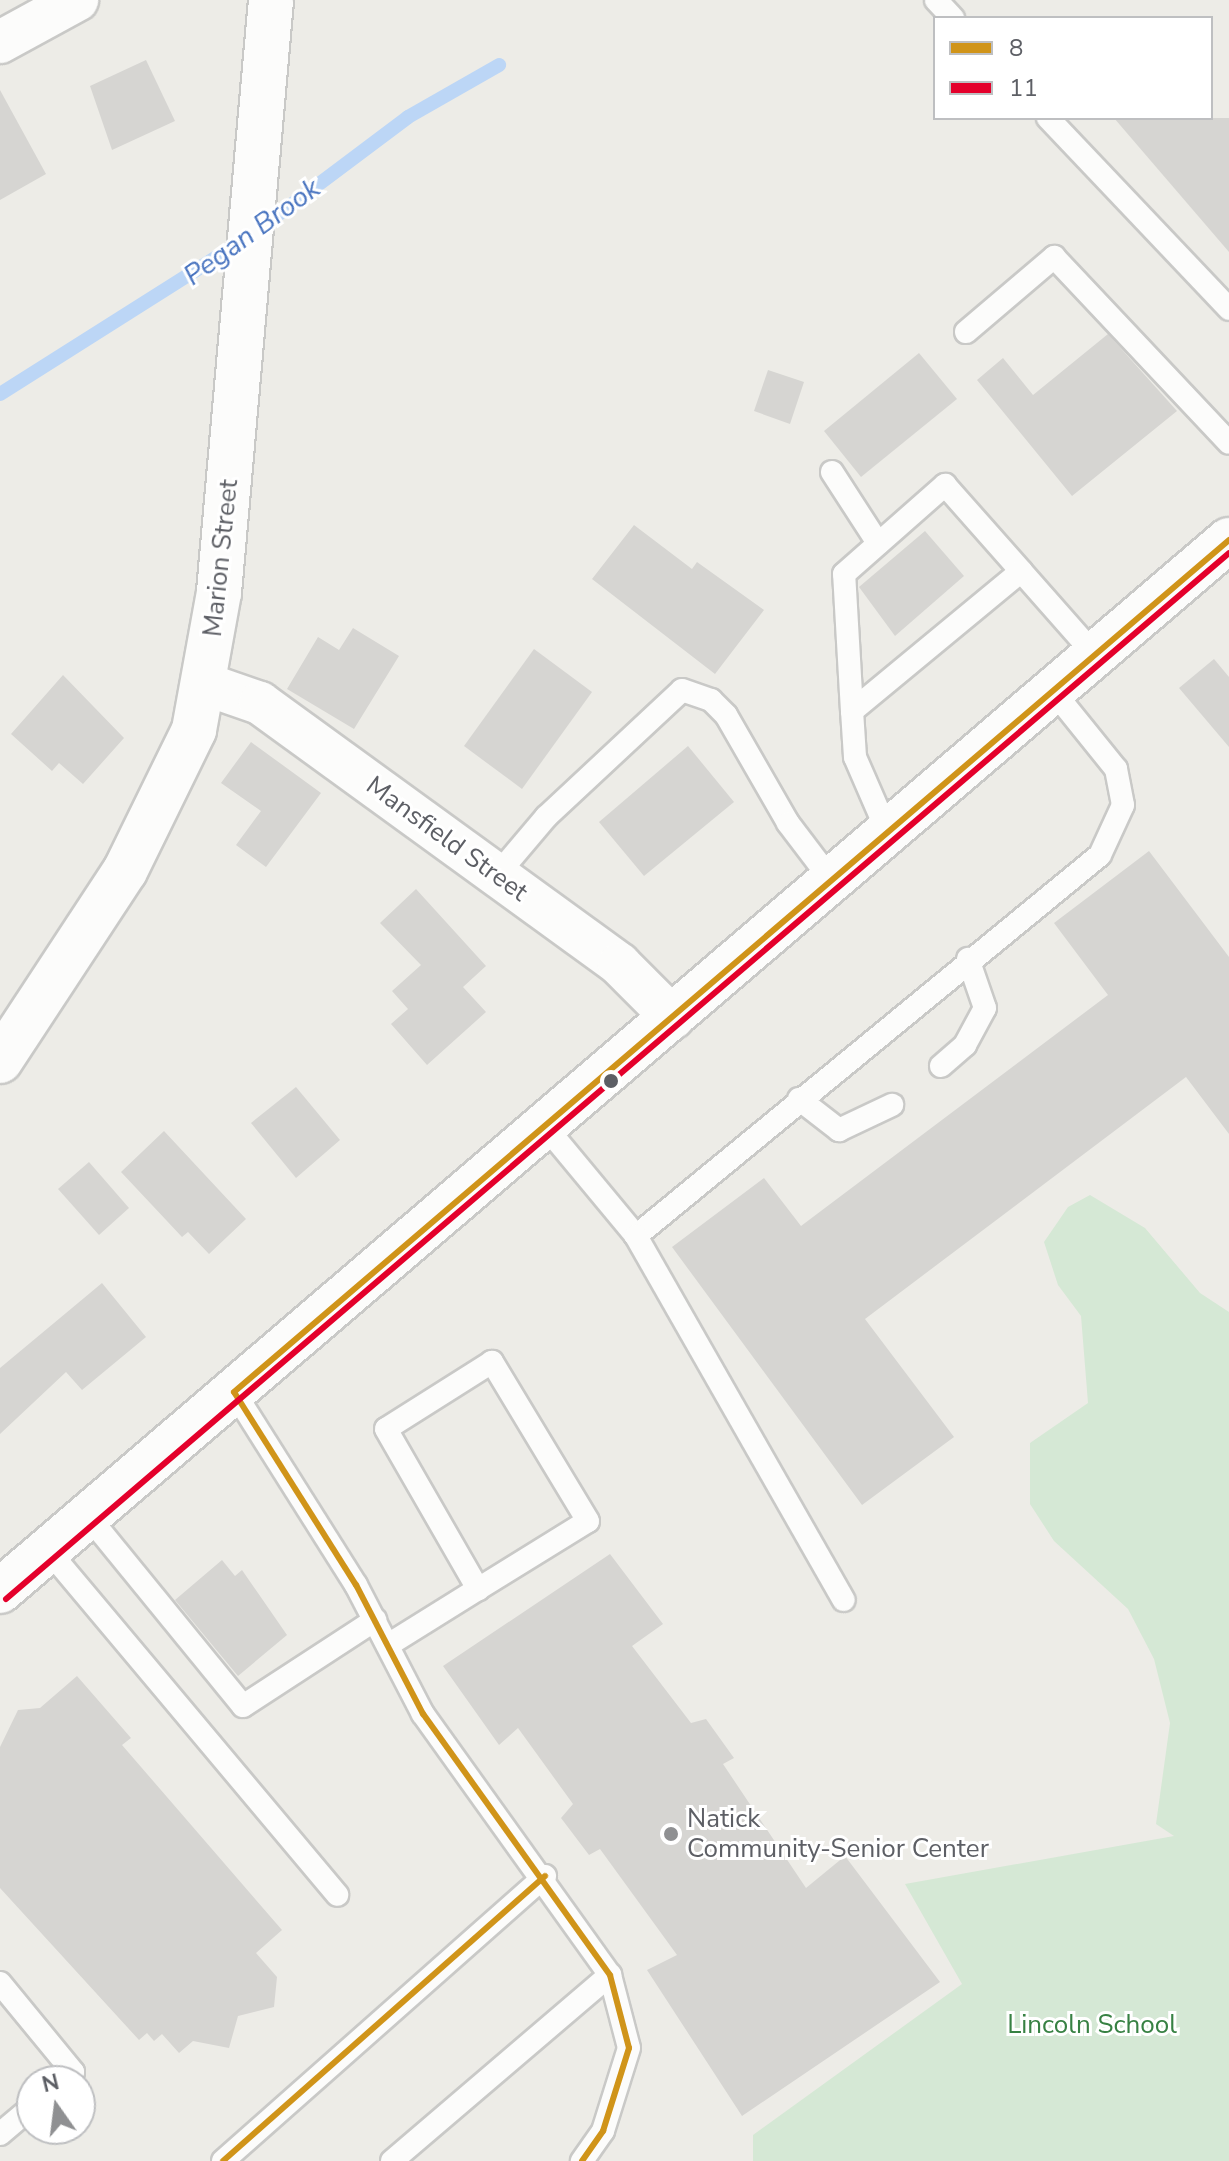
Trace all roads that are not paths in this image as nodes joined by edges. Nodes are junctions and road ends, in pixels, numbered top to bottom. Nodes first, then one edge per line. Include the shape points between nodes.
1 (77, 0) edge
2 (271, 0) edge
3 (936, 0) edge
4 (951, 16) edge
5 (0, 42) edge
6 (1050, 120) edge
7 (1229, 309) edge
8 (966, 332) dead end
9 (1229, 443) edge
10 (832, 472) dead end
11 (1229, 540) edge
12 (878, 543) junction
13 (1021, 571) junction
14 (1095, 655) junction
15 (205, 684) junction
16 (1053, 691) junction
17 (852, 711) junction
18 (888, 833) junction
19 (497, 875) junction
20 (832, 881) junction
21 (968, 959) junction
22 (673, 1018) junction
23 (0, 1061) edge
24 (941, 1066) dead end
25 (799, 1099) junction
26 (892, 1105) dead end
27 (544, 1125) junction
28 (636, 1236) junction
29 (234, 1392) junction
30 (88, 1516) junction
31 (48, 1550) junction
32 (478, 1589) junction
33 (0, 1591) edge
34 (844, 1600) dead end
35 (375, 1620) junction
36 (388, 1645) junction
37 (545, 1876) junction
38 (337, 1895) dead end
39 (610, 1975) junction
40 (0, 1983) edge
41 (67, 2065) edge
42 (16, 2120) edge
43 (0, 2134) edge
44 (223, 2161) edge
45 (392, 2161) edge
46 (582, 2161) edge

1 - 5 street
2 - 15 main road, Marion Street via 233,448
3 - 4 lane
6 - 7 lane
8 - 9 lane via 1054,257
10 - 12 lane
11 - 14 main road
12 - 13 lane via 945,485
12 - 17 lane via 844,574
13 - 14 lane
13 - 17 lane
14 - 16 main road
15 - 19 street, Mansfield Street via 260,703
15 - 23 main road, Marion Street via 194,730 154,820
16 - 18 main road
16 - 21 lane via 1116,769 1123,805 1100,855
17 - 18 lane via 855,757
18 - 20 main road
19 - 20 lane via 546,817 682,690 711,700 726,715 788,823
19 - 22 street, Mansfield Street via 619,964
20 - 22 main road
21 - 24 lane via 985,1008 965,1045
21 - 25 lane
22 - 27 main road
25 - 26 lane via 839,1130
25 - 28 lane
27 - 28 lane
27 - 29 main road
28 - 34 lane
29 - 30 main road
29 - 35 lane
30 - 31 main road
30 - 35 lane via 243,1706
31 - 33 main road
31 - 38 lane
32 - 32 lane via 588,1521 492,1362 386,1429
32 - 36 lane
35 - 36 lane
36 - 37 lane via 423,1714
37 - 39 lane
37 - 44 lane
39 - 45 lane
39 - 46 lane via 629,2048 603,2131
40 - 41 lane
42 - 43 lane

